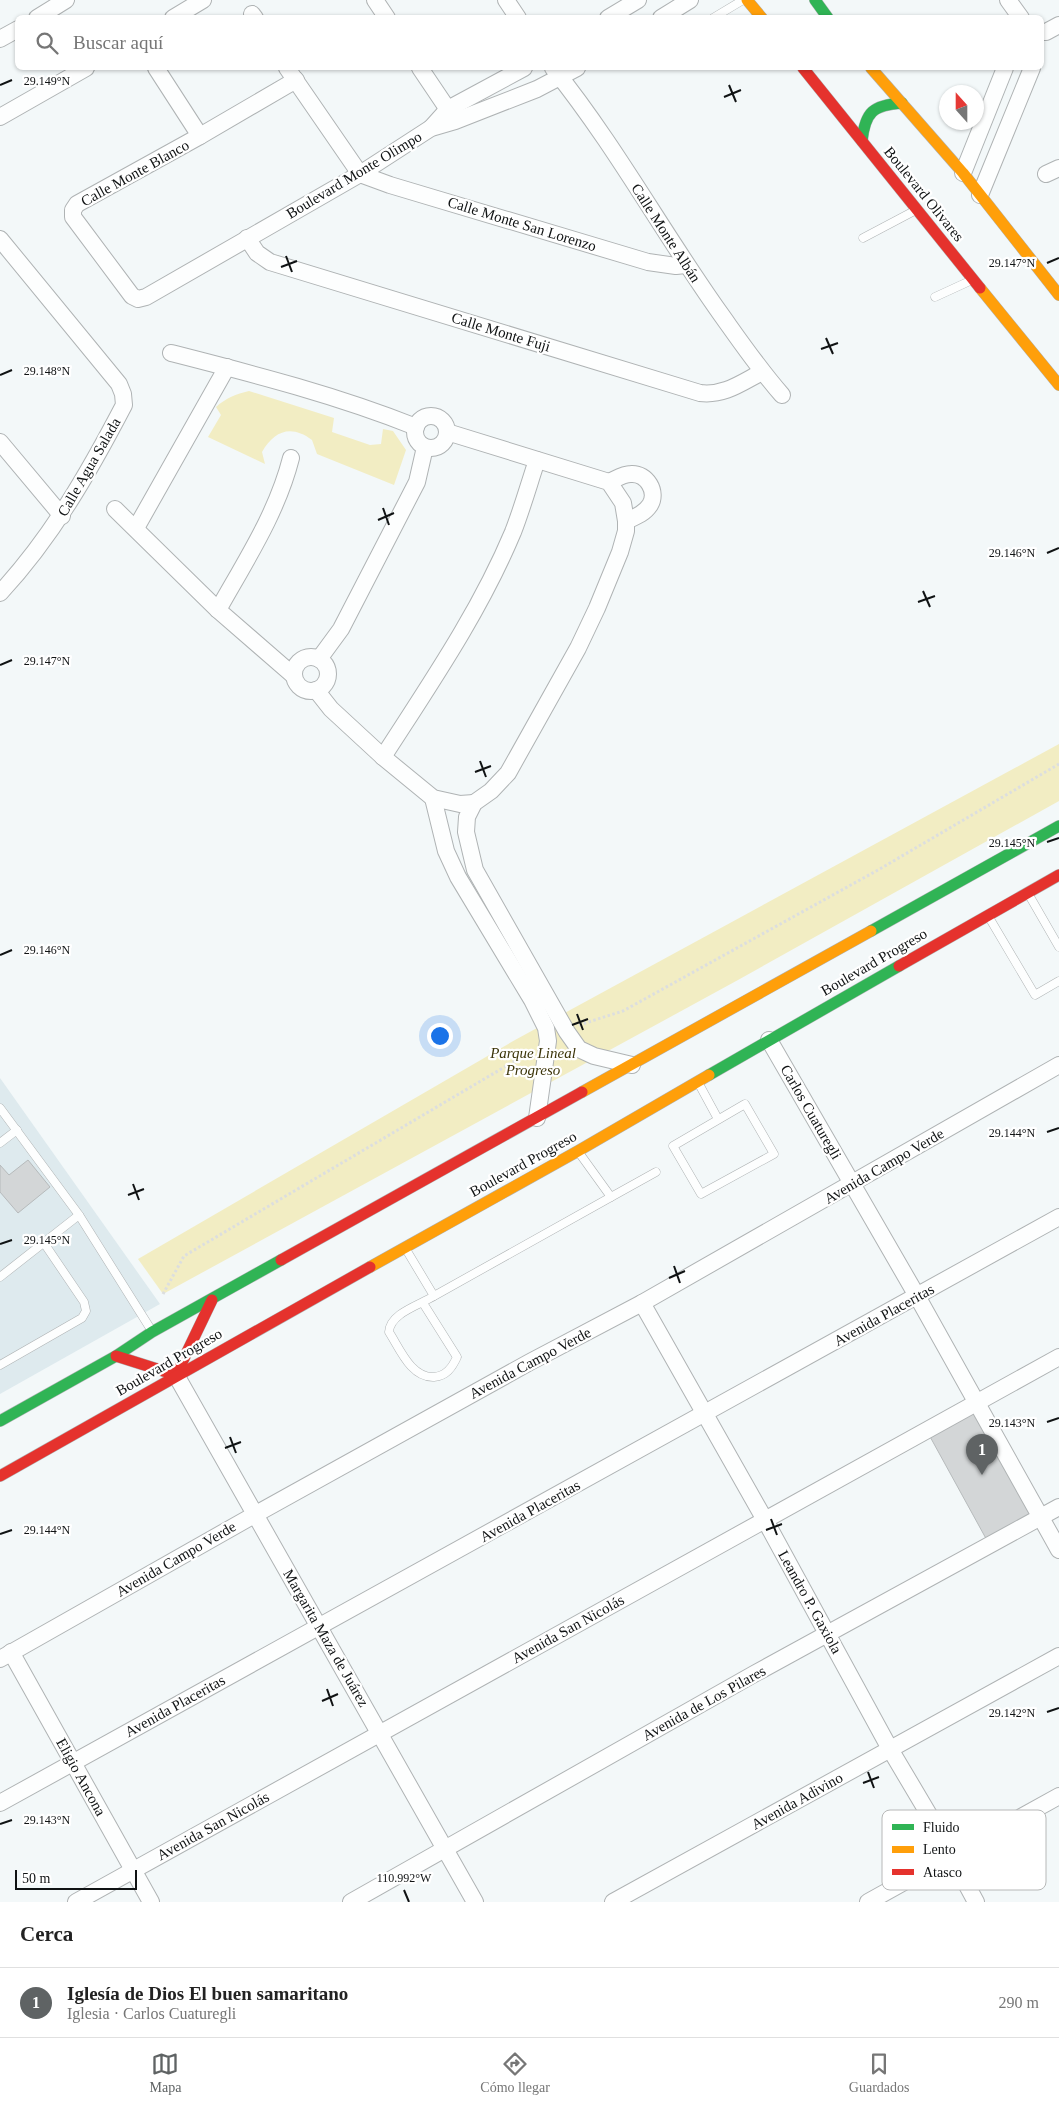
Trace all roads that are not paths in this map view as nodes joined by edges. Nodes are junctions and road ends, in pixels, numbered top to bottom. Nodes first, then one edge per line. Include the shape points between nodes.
1 (66, 0) edge
2 (203, 0) edge
3 (375, 0) edge
4 (506, 0) edge
5 (638, 0) edge
6 (690, 0) edge
7 (743, 0) edge
8 (747, 0) edge
9 (815, 0) edge
10 (1008, 0) edge
11 (42, 15) edge
12 (178, 15) edge
13 (385, 15) edge
14 (516, 15) edge
15 (613, 15) edge
16 (666, 15) edge
17 (718, 15) edge
18 (760, 15) edge
19 (826, 15) edge
20 (1019, 15) edge
21 (15, 31) edge
22 (0, 39) edge
23 (82, 70) edge
24 (157, 70) edge
25 (421, 70) edge
26 (521, 70) edge
27 (805, 70) edge
28 (873, 70) edge
29 (1004, 70) edge
30 (1031, 70) edge
31 (557, 72) edge
32 (292, 74) edge
33 (902, 103) junction
34 (452, 115) junction
35 (0, 117) edge
36 (200, 136) junction
37 (862, 141) junction
38 (963, 173) junction
39 (360, 174) junction
40 (980, 195) junction
41 (918, 210) junction
42 (247, 238) junction
43 (863, 238) dead end
44 (0, 239) edge
45 (686, 265) junction
46 (974, 279) junction
47 (1059, 295) edge
48 (935, 297) dead end
49 (138, 299) joint
50 (170, 353) dead end
51 (227, 368) junction
52 (762, 372) junction
53 (1059, 385) edge
54 (782, 395) dead end
55 (416, 427) junction
56 (447, 432) junction
57 (0, 442) edge
58 (425, 447) junction
59 (291, 458) dead end
60 (537, 460) junction
61 (609, 482) junction
62 (115, 509) dead end
63 (62, 516) junction
64 (626, 521) junction
65 (136, 528) junction
66 (0, 593) edge
67 (218, 610) junction
68 (319, 658) junction
69 (294, 676) junction
70 (316, 690) junction
71 (383, 757) junction
72 (433, 798) junction
73 (474, 803) junction
74 (1059, 826) edge
75 (475, 870) junction
76 (1059, 875) edge
77 (458, 877) junction
78 (1028, 893) junction
79 (988, 915) junction
80 (1059, 948) edge
81 (1059, 981) edge
82 (536, 993) junction
83 (769, 1040) junction
84 (632, 1065) junction
85 (1059, 1065) edge
86 (697, 1082) junction
87 (0, 1108) edge
88 (537, 1118) junction
89 (718, 1119) junction
90 (17, 1130) junction
91 (0, 1143) edge
92 (578, 1151) junction
93 (656, 1172) dead end
94 (852, 1184) junction
95 (611, 1197) junction
96 (79, 1215) junction
97 (1059, 1217) edge
98 (44, 1243) junction
99 (405, 1247) junction
100 (0, 1277) edge
101 (434, 1296) junction
102 (917, 1296) junction
103 (212, 1300) junction
104 (423, 1303) junction
105 (642, 1303) junction
106 (152, 1332) junction
107 (116, 1356) junction
108 (1059, 1357) edge
109 (0, 1365) edge
110 (176, 1375) junction
111 (977, 1402) junction
112 (704, 1414) junction
113 (0, 1421) edge
114 (0, 1476) edge
115 (1059, 1507) edge
116 (256, 1514) junction
117 (1041, 1517) junction
118 (765, 1520) junction
119 (1059, 1550) edge
120 (320, 1627) junction
121 (827, 1634) junction
122 (6, 1656) edge
123 (1059, 1656) edge
124 (380, 1734) junction
125 (890, 1749) junction
126 (73, 1763) junction
127 (1059, 1796) edge
128 (0, 1803) edge
129 (926, 1810) edge
130 (1034, 1810) edge
131 (445, 1848) junction
132 (133, 1870) junction
133 (889, 1890) edge
134 (969, 1890) edge
135 (76, 1902) edge
136 (151, 1902) edge
137 (351, 1902) edge
138 (475, 1902) edge
139 (613, 1902) edge
140 (868, 1902) edge
141 (976, 1902) edge

1 - 11 street
2 - 12 street
3 - 13 street
4 - 14 street
5 - 15 street
6 - 16 street
7 - 17 lane
8 - 18 main road
9 - 19 main road
10 - 20 street
21 - 22 street
23 - 35 street
24 - 36 street
25 - 34 street
26 - 34 street
27 - 37 main road, Boulevard Olivares
28 - 33 main road
29 - 38 street
30 - 40 street
31 - 34 street, Boulevard Monte Olimpo via 537,90
31 - 45 street, Calle Monte Albán
32 - 36 street, Calle Monte Blanco
32 - 39 street
33 - 37 main road via 876,107 867,115
33 - 38 main road
34 - 39 street, Boulevard Monte Olimpo
36 - 49 street, Calle Monte Blanco via 77,204 73,210 73,217 132,296
37 - 41 main road, Boulevard Olivares
38 - 40 main road
39 - 42 street, Boulevard Monte Olimpo
39 - 45 street, Calle Monte San Lorenzo via 648,262
40 - 47 main road
41 - 43 lane
41 - 46 main road, Boulevard Olivares
42 - 49 street, Boulevard Monte Olimpo
42 - 52 street, Calle Monte Fuji via 257,253 270,262 700,393 726,391
44 - 63 street, Calle Agua Salada via 119,384 123,394 124,405
45 - 52 street, Calle Monte Albán
46 - 48 lane
46 - 53 main road, Boulevard Olivares
50 - 51 street
51 - 55 street via 298,386
51 - 65 street
52 - 54 street, Calle Monte Albán
55 - 56 street via 426,417 436,417 444,423
55 - 58 street via 415,437
56 - 58 street via 440,445
56 - 60 street
57 - 63 street
58 - 68 street via 417,482 341,629
59 - 67 street via 268,521
60 - 61 street
60 - 71 street via 513,531 493,575 464,630
61 - 64 street via 624,503
61 - 64 street via 634,474 650,483 653,497 650,505 643,513
62 - 65 street
63 - 66 street, Calle Agua Salada
64 - 73 street via 620,552 573,656 508,773
65 - 67 street
67 - 69 street
68 - 69 street via 302,660
68 - 70 street via 327,667 328,678
69 - 70 street via 299,686
70 - 71 street via 331,709
71 - 72 street
72 - 73 street via 460,804
72 - 77 street via 446,851
73 - 75 street via 467,817 466,832
74 - 84 main road, Boulevard Progreso
75 - 77 street
75 - 82 street
76 - 78 main road, Boulevard Progreso
77 - 82 street
78 - 79 main road, Boulevard Progreso
78 - 80 lane
79 - 81 lane via 1035,995
79 - 83 main road, Boulevard Progreso
82 - 84 street via 580,1049 594,1056
82 - 88 street via 547,1035
83 - 86 main road, Boulevard Progreso
83 - 94 street, Carlos Cuaturegli
84 - 88 main road, Boulevard Progreso
85 - 94 street, Avenida Campo Verde
86 - 89 lane
86 - 92 main road, Boulevard Progreso
87 - 90 lane
88 - 103 main road, Boulevard Progreso
89 - 89 lane via 673,1146 701,1194 774,1154 745,1104
90 - 91 lane
90 - 96 lane
92 - 95 lane
92 - 99 main road, Boulevard Progreso
93 - 95 lane
94 - 102 street, Carlos Cuaturegli
94 - 105 street, Avenida Campo Verde
95 - 101 lane
96 - 98 lane
96 - 106 lane
97 - 102 street, Avenida Placeritas
98 - 100 lane
98 - 109 lane via 84,1302 86,1311 82,1318
99 - 101 lane
99 - 110 main road, Boulevard Progreso
101 - 104 lane
102 - 111 street, Carlos Cuaturegli
102 - 112 street, Avenida Placeritas
103 - 106 main road, Boulevard Progreso
103 - 110 main road
104 - 104 lane via 457,1357 452,1367 441,1376 425,1378 414,1370 389,1332 389,1325 396,1317
105 - 112 street, Leandro P. Gaxiola
105 - 116 street, Avenida Campo Verde
106 - 107 main road, Boulevard Progreso
107 - 110 main road
107 - 113 main road, Boulevard Progreso
108 - 111 street, Avenida San Nicolás
110 - 114 main road, Boulevard Progreso
110 - 116 street, Margarita Maza de Juárez
111 - 117 street, Carlos Cuaturegli
111 - 118 street, Avenida San Nicolás
112 - 118 street, Leandro P. Gaxiola
112 - 120 street, Avenida Placeritas
115 - 117 street, Avenida de Los Pilares
116 - 120 street, Margarita Maza de Juárez
116 - 122 street, Avenida Campo Verde
117 - 119 street, Carlos Cuaturegli
117 - 121 street, Avenida de Los Pilares
118 - 121 street, Leandro P. Gaxiola
118 - 124 street, Avenida San Nicolás
120 - 124 street, Margarita Maza de Juárez
120 - 126 street, Avenida Placeritas
121 - 125 street, Leandro P. Gaxiola
121 - 131 street, Avenida de Los Pilares
122 - 126 street, Eligio Ancona
123 - 125 street, Avenida Adivino
124 - 131 street, Margarita Maza de Juárez
124 - 132 street, Avenida San Nicolás
125 - 129 street, Leandro P. Gaxiola
125 - 139 street, Avenida Adivino
126 - 128 street, Avenida Placeritas
126 - 132 street, Eligio Ancona
127 - 130 street
131 - 137 street, Avenida de Los Pilares
131 - 138 street, Margarita Maza de Juárez
132 - 135 street, Avenida San Nicolás
132 - 136 street, Eligio Ancona
133 - 140 street
134 - 141 street, Leandro P. Gaxiola

